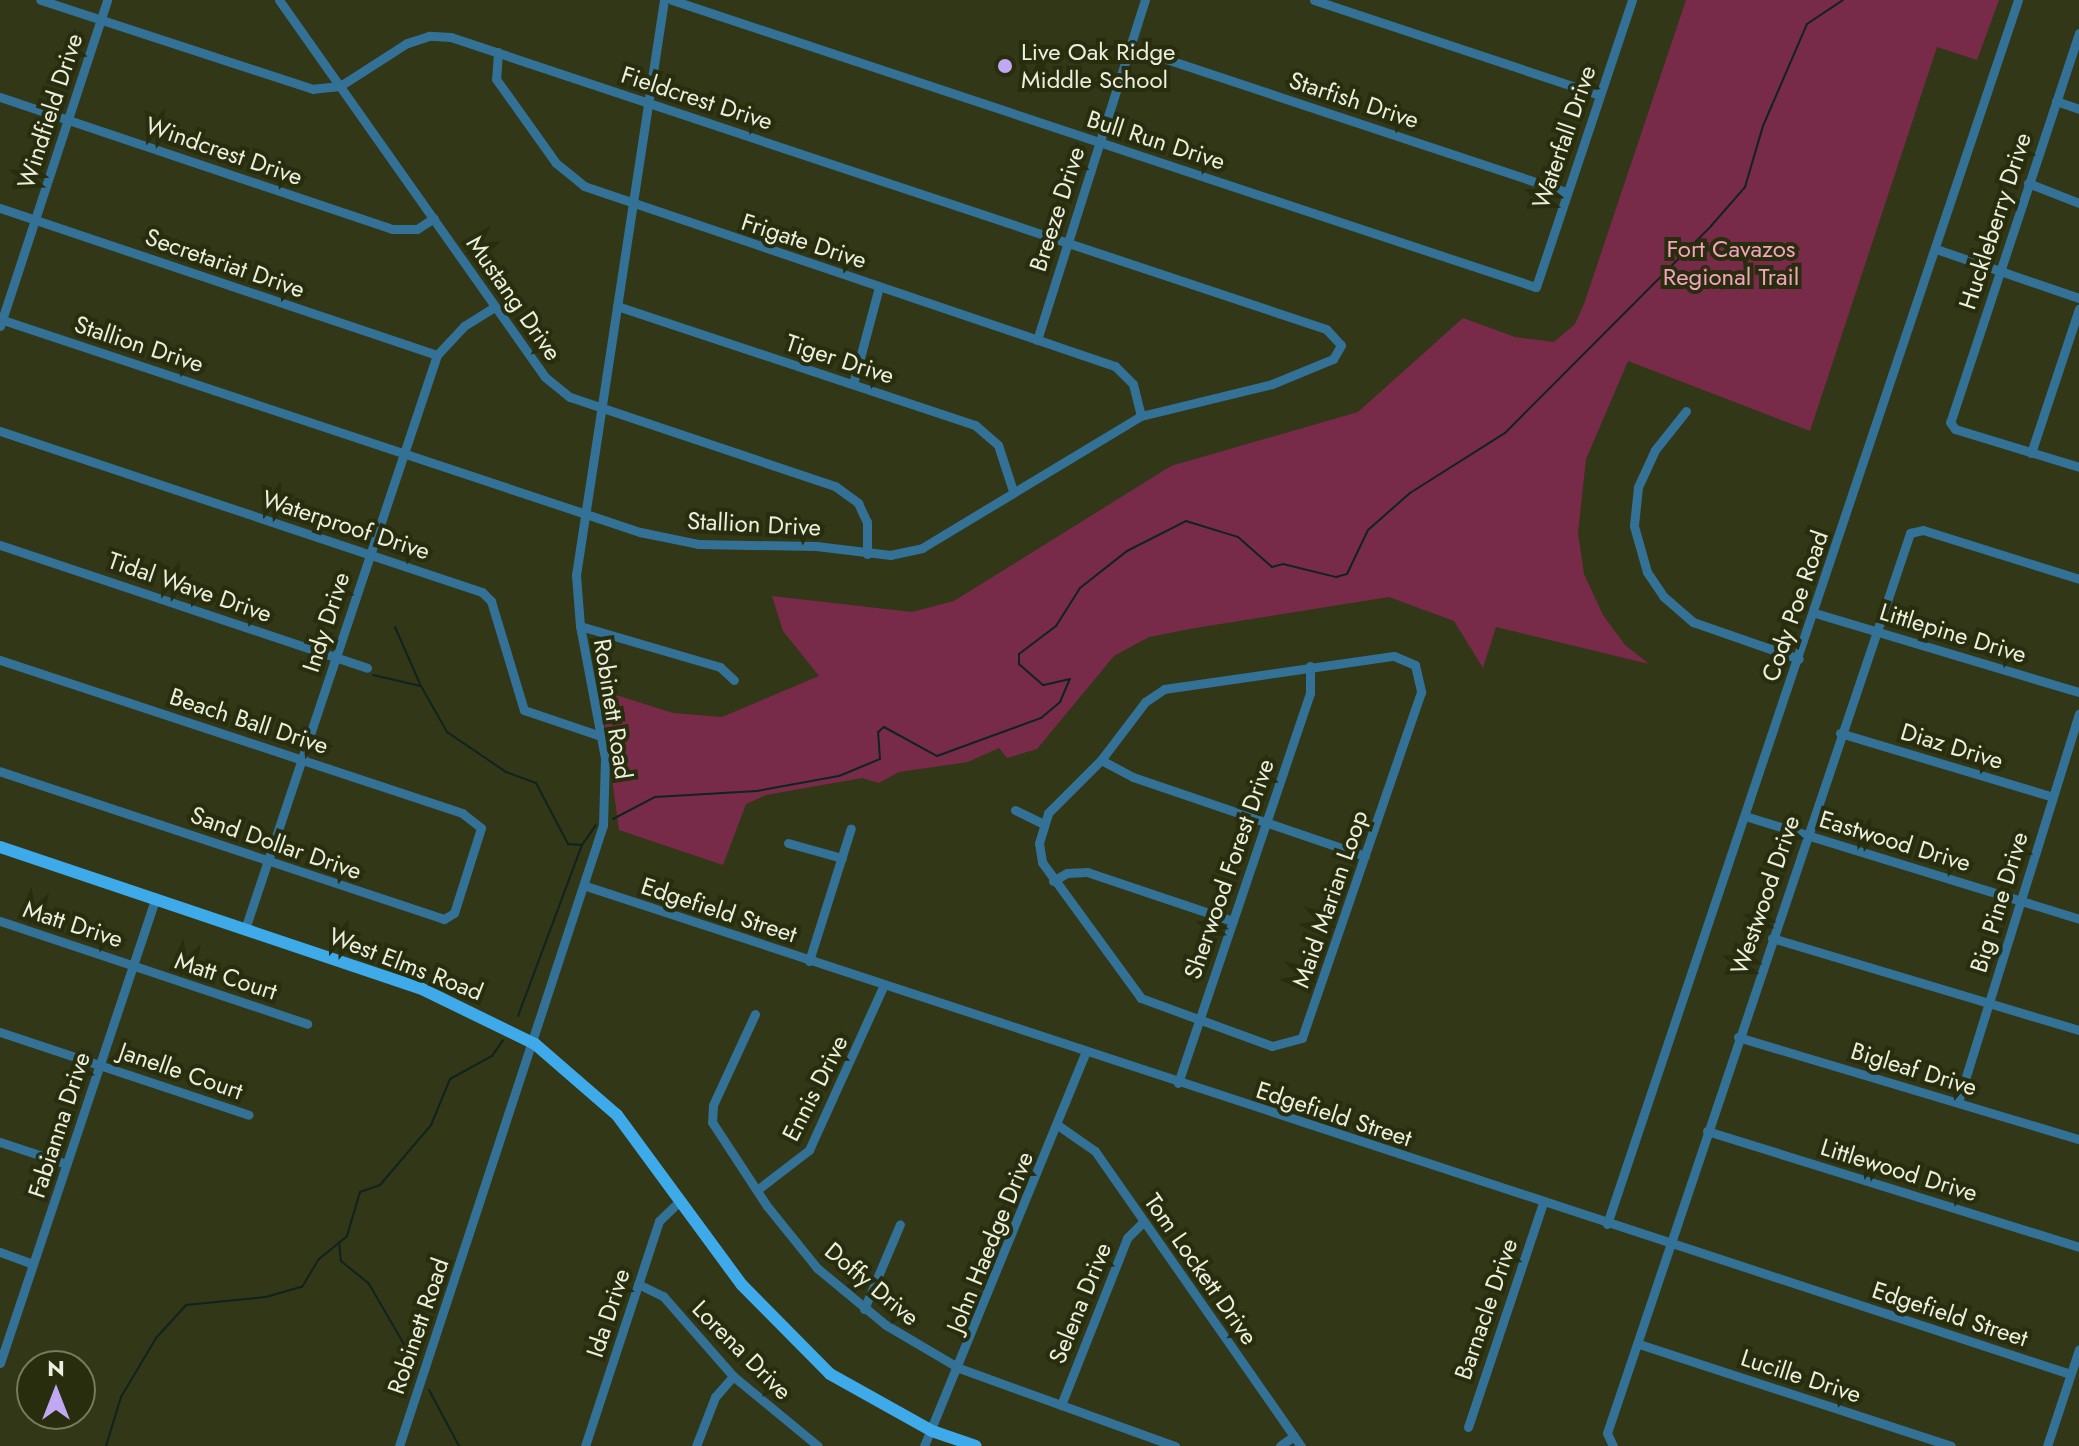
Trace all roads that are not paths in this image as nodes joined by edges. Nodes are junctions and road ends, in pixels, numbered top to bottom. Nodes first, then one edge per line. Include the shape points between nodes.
1 (40, 0) edge
2 (107, 0) edge
3 (279, 0) edge
4 (664, 0) edge
5 (672, 0) edge
6 (1145, 0) edge
7 (1314, 0) edge
8 (1632, 0) edge
9 (2018, 0) edge
10 (101, 20) junction
11 (2079, 33) edge
12 (1130, 47) junction
13 (498, 52) junction
14 (340, 86) junction
15 (1599, 95) junction
16 (0, 97) edge
17 (2056, 101) junction
18 (649, 102) junction
19 (2079, 109) edge
20 (69, 120) junction
21 (1100, 142) junction
22 (2028, 183) junction
23 (1566, 192) junction
24 (2079, 203) edge
25 (632, 205) junction
26 (0, 208) edge
27 (434, 218) junction
28 (35, 220) junction
29 (1067, 243) junction
30 (1936, 249) junction
31 (1999, 271) junction
32 (879, 287) junction
33 (1536, 287) joint
34 (2079, 298) edge
35 (617, 306) junction
36 (495, 307) junction
37 (2079, 309) edge
38 (1, 321) edge
39 (1037, 340) junction
40 (1341, 345) joint
41 (437, 355) junction
42 (853, 384) junction
43 (601, 407) junction
44 (1686, 411) dead end
45 (1141, 416) junction
46 (0, 431) edge
47 (404, 453) junction
48 (2031, 453) junction
49 (2079, 467) edge
50 (1013, 491) junction
51 (583, 513) junction
52 (0, 545) edge
53 (369, 554) junction
54 (867, 554) junction
55 (2079, 579) edge
56 (1815, 613) junction
57 (580, 626) junction
58 (1875, 631) junction
59 (336, 657) junction
60 (1799, 659) junction
61 (0, 660) edge
62 (1310, 666) junction
63 (367, 668) dead end
64 (734, 680) dead end
65 (2079, 692) edge
66 (2079, 713) edge
67 (1840, 733) junction
68 (601, 736) junction
69 (302, 760) junction
70 (1101, 760) junction
71 (0, 771) edge
72 (2053, 797) junction
73 (1015, 810) dead end
74 (1745, 816) junction
75 (1265, 822) junction
76 (1042, 823) junction
77 (481, 828) joint
78 (851, 828) dead end
79 (1807, 834) junction
80 (788, 843) dead end
81 (0, 847) edge
82 (1365, 856) junction
83 (842, 858) junction
84 (267, 861) junction
85 (1053, 881) junction
86 (586, 886) junction
87 (155, 899) junction
88 (2020, 901) junction
89 (2079, 919) edge
90 (0, 921) edge
91 (1233, 921) junction
92 (245, 929) junction
93 (1772, 938) junction
94 (809, 961) junction
95 (133, 965) junction
96 (884, 985) junction
97 (1989, 1003) junction
98 (755, 1014) dead end
99 (1199, 1021) junction
100 (307, 1024) dead end
101 (2079, 1030) edge
102 (0, 1032) edge
103 (1738, 1037) junction
104 (535, 1044) junction
105 (1086, 1051) junction
106 (100, 1065) junction
107 (1178, 1083) junction
108 (1958, 1102) junction
109 (249, 1115) dead end
110 (1059, 1126) junction
111 (1707, 1131) junction
112 (2079, 1139) edge
113 (0, 1142) edge
114 (66, 1164) junction
115 (757, 1190) junction
116 (680, 1201) junction
117 (1543, 1203) junction
118 (1143, 1222) junction
119 (900, 1224) dead end
120 (1607, 1224) junction
121 (1671, 1244) junction
122 (2079, 1247) edge
123 (0, 1252) edge
124 (33, 1264) junction
125 (638, 1284) junction
126 (864, 1309) junction
127 (1639, 1344) junction
128 (2079, 1349) edge
129 (0, 1363) edge
130 (959, 1368) junction
131 (2070, 1374) junction
132 (733, 1376) junction
133 (1061, 1405) junction
134 (1468, 1427) dead end
135 (932, 1431) junction
136 (1294, 1436) junction
137 (1610, 1443) edge
138 (815, 1445) edge
139 (399, 1446) edge
140 (585, 1446) edge
141 (696, 1446) edge
142 (924, 1446) edge
143 (976, 1446) edge
144 (1175, 1446) edge
145 (1280, 1446) edge
146 (1301, 1446) edge
147 (1951, 1446) edge
148 (2047, 1446) edge

1 - 10 street
2 - 10 street, Windfield Drive
3 - 14 street, Mustang Drive
4 - 18 street, Robinett Road
5 - 21 street, Bull Run Drive
6 - 12 street, Breeze Drive
7 - 15 street
8 - 15 street, Waterfall Drive
9 - 30 street, Cody Poe Road
10 - 14 street via 299,87
10 - 20 street, Windfield Drive
11 - 17 street, Huckleberry Drive
12 - 21 street, Breeze Drive
12 - 23 street, Starfish Drive
13 - 14 street, Fieldcrest Drive via 429,36 407,43
13 - 18 street, Fieldcrest Drive
13 - 25 street, Frigate Drive via 496,79 556,163 584,186
14 - 27 street, Mustang Drive
15 - 23 street, Waterfall Drive
16 - 20 street, Windcrest Drive
17 - 19 street
17 - 22 street, Huckleberry Drive
18 - 25 street, Robinett Road
18 - 29 street, Fieldcrest Drive
20 - 27 street, Windcrest Drive via 392,229 417,229
20 - 28 street, Windfield Drive
21 - 29 street, Breeze Drive
21 - 33 street, Bull Run Drive
22 - 24 street
22 - 31 street, Huckleberry Drive
23 - 33 street, Waterfall Drive
25 - 32 street, Frigate Drive
25 - 35 street, Robinett Road
26 - 28 street, Secretariat Drive
27 - 36 street, Mustang Drive
28 - 38 street, Windfield Drive
28 - 41 street, Secretariat Drive
29 - 39 street, Breeze Drive
29 - 40 street, Fieldcrest Drive via 1326,329
30 - 31 street
30 - 56 street, Cody Poe Road
31 - 34 street
31 - 48 street, Huckleberry Drive via 1950,422 1955,429
32 - 39 street, Frigate Drive
32 - 42 street
35 - 42 street, Tiger Drive
35 - 43 street, Robinett Road
36 - 41 street, Indy Drive via 464,326
36 - 43 street, Mustang Drive via 545,377 570,397
37 - 48 street
38 - 47 street, Stallion Drive
39 - 45 street, Frigate Drive via 1115,366 1133,384
40 - 45 street, Stallion Drive via 1333,359 1272,384
41 - 47 street, Indy Drive
42 - 50 street, Tiger Drive via 983,429 1003,456
43 - 51 street, Robinett Road
43 - 54 street, Mustang Drive via 835,486 858,503 867,522
44 - 60 street via 1649,458 1638,487 1634,526 1647,572 1663,596 1693,622
45 - 50 street, Stallion Drive
46 - 53 street, Waterproof Drive
47 - 51 street, Stallion Drive
47 - 53 street, Indy Drive
48 - 49 street
50 - 54 street, Stallion Drive via 922,548
51 - 54 street, Stallion Drive via 698,544 816,546
51 - 57 street, Robinett Road via 576,575
52 - 59 street, Tidal Wave Drive
53 - 59 street, Indy Drive
53 - 68 street, Waterproof Drive via 488,595 524,710
55 - 58 street, Westwood Drive via 1917,530 1907,539
56 - 58 street, Littlepine Drive
56 - 60 street, Cody Poe Road
57 - 64 street via 720,667
57 - 68 street, Robinett Road
58 - 65 street, Littlepine Drive
58 - 67 street, Westwood Drive
59 - 63 street, Tidal Wave Drive
59 - 69 street, Indy Drive
60 - 74 street, Cody Poe Road
61 - 69 street, Beach Ball Drive
62 - 70 street, Maid Marian Loop via 1177,683 1145,702
62 - 75 street, Sherwood Forest Drive via 1310,693
62 - 82 street, Maid Marian Loop via 1394,656 1420,673 1421,692
66 - 72 street, Big Pine Drive
67 - 72 street, Diaz Drive
67 - 79 street, Westwood Drive
68 - 86 street, Robinett Road via 605,803
69 - 77 street, Beach Ball Drive via 462,813
69 - 84 street, Indy Drive
70 - 75 street via 1133,777
70 - 76 street, Maid Marian Loop
71 - 84 street, Sand Dollar Drive
72 - 88 street, Big Pine Drive
73 - 76 street
74 - 79 street, Eastwood Drive
74 - 120 street, Cody Poe Road
75 - 82 street
75 - 91 street, Sherwood Forest Drive
76 - 85 street, Maid Marian Loop via 1039,853
77 - 84 street, Sand Dollar Drive via 454,913 444,919
78 - 83 street
79 - 88 street, Eastwood Drive
79 - 93 street, Westwood Drive
80 - 83 street
81 - 87 main road, West Elms Road
82 - 99 street, Maid Marian Loop via 1302,1038 1272,1046
83 - 94 street
84 - 92 street, Indy Drive
85 - 91 street via 1067,873 1087,872
85 - 99 street, Maid Marian Loop via 1129,987 1156,1006
86 - 94 street, Edgefield Street
86 - 104 street, Robinett Road
87 - 92 main road, West Elms Road
87 - 95 street, Fabianna Drive
88 - 89 street, Eastwood Drive
88 - 97 street, Big Pine Drive
90 - 95 street, Matt Drive
91 - 99 street, Sherwood Forest Drive
92 - 104 main road, West Elms Road via 451,1000
93 - 97 street
93 - 103 street, Westwood Drive
94 - 96 street, Edgefield Street
95 - 100 street, Matt Court
95 - 106 street, Fabianna Drive
96 - 105 street, Edgefield Street
96 - 115 street, Ennis Drive via 809,1150
97 - 101 street
97 - 108 street, Big Pine Drive
98 - 115 street, Doffy Drive via 711,1113
99 - 107 street, Sherwood Forest Drive
102 - 106 street, Janelle Court
103 - 108 street, Bigleaf Drive
103 - 111 street, Westwood Drive
104 - 116 main road, West Elms Road via 617,1115
104 - 139 street, Robinett Road
105 - 107 street, Edgefield Street
105 - 110 street, John Haedge Drive
106 - 109 street, Janelle Court
106 - 114 street, Fabianna Drive
107 - 117 street, Edgefield Street
108 - 112 street, Bigleaf Drive
110 - 118 street, Tom Lockett Drive via 1087,1142
110 - 130 street, John Haedge Drive
111 - 121 street, Westwood Drive
111 - 122 street, Littlewood Drive
113 - 114 street
114 - 124 street, Fabianna Drive
115 - 126 street, Doffy Drive via 817,1268
116 - 125 street, Ida Drive via 659,1221
116 - 135 main road, West Elms Road via 742,1285 796,1343 830,1374
117 - 120 street, Edgefield Street
117 - 134 street, Barnacle Drive
118 - 133 street, Selena Drive via 1127,1238
118 - 136 street, Tom Lockett Drive
119 - 126 street
120 - 121 street, Edgefield Street
121 - 127 street, Westwood Drive
121 - 131 street, Edgefield Street
123 - 124 street
124 - 129 street, Fabianna Drive
125 - 132 street, Lorena Drive via 663,1296
125 - 140 street, Ida Drive
126 - 130 street, Doffy Drive
127 - 137 street, Westwood Drive
127 - 147 street, Lucille Drive
128 - 131 street
130 - 133 street, Doffy Drive
130 - 135 street, John Haedge Drive
131 - 148 street
132 - 138 street, Lorena Drive
132 - 141 street via 710,1406
133 - 144 street, Doffy Drive
135 - 142 street, John Haedge Drive
135 - 143 main road, West Elms Road
136 - 145 street
136 - 146 street, Tom Lockett Drive

